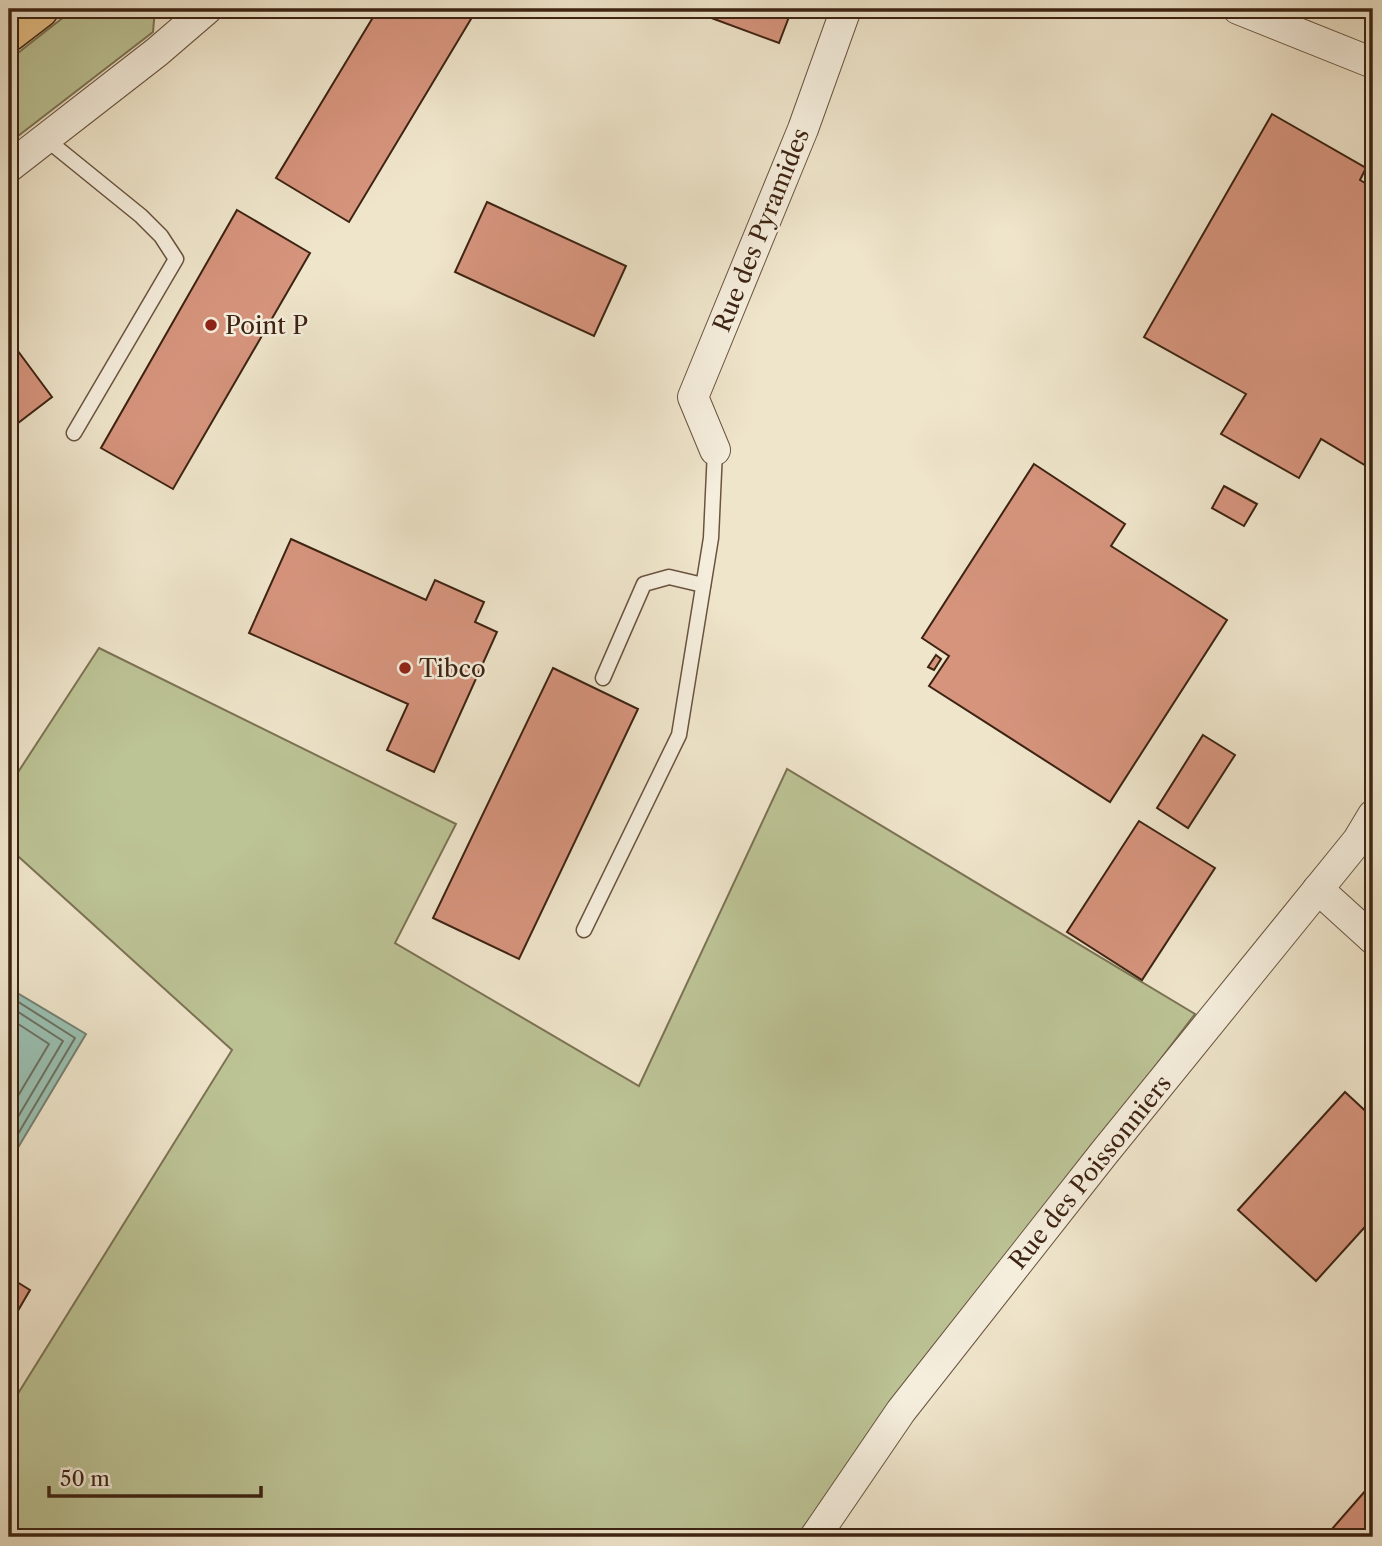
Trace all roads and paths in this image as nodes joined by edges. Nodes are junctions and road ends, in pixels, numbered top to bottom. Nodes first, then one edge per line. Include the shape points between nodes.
1 (40, 9) edge
2 (207, 9) edge
3 (846, 9) edge
4 (1238, 9) edge
5 (9, 32) edge
6 (1373, 63) edge
7 (46, 139) junction
8 (9, 167) edge
9 (74, 433) dead end
10 (715, 450) joint
11 (703, 585) junction
12 (603, 678) dead end
13 (1373, 815) edge
14 (1318, 890) junction
15 (584, 930) dead end
16 (1373, 940) edge
17 (815, 1537) edge

1 - 5 highway
2 - 7 street
3 - 10 street, Rue des Pyramides via 803,129 693,397
4 - 6 street
7 - 8 street
7 - 9 lane via 141,216 176,259
10 - 11 lane via 711,538
11 - 12 lane via 669,577 645,584
11 - 15 lane via 679,735
13 - 14 street, Rue des Poissonniers
14 - 16 street
14 - 17 street, Rue des Poissonniers via 901,1410

